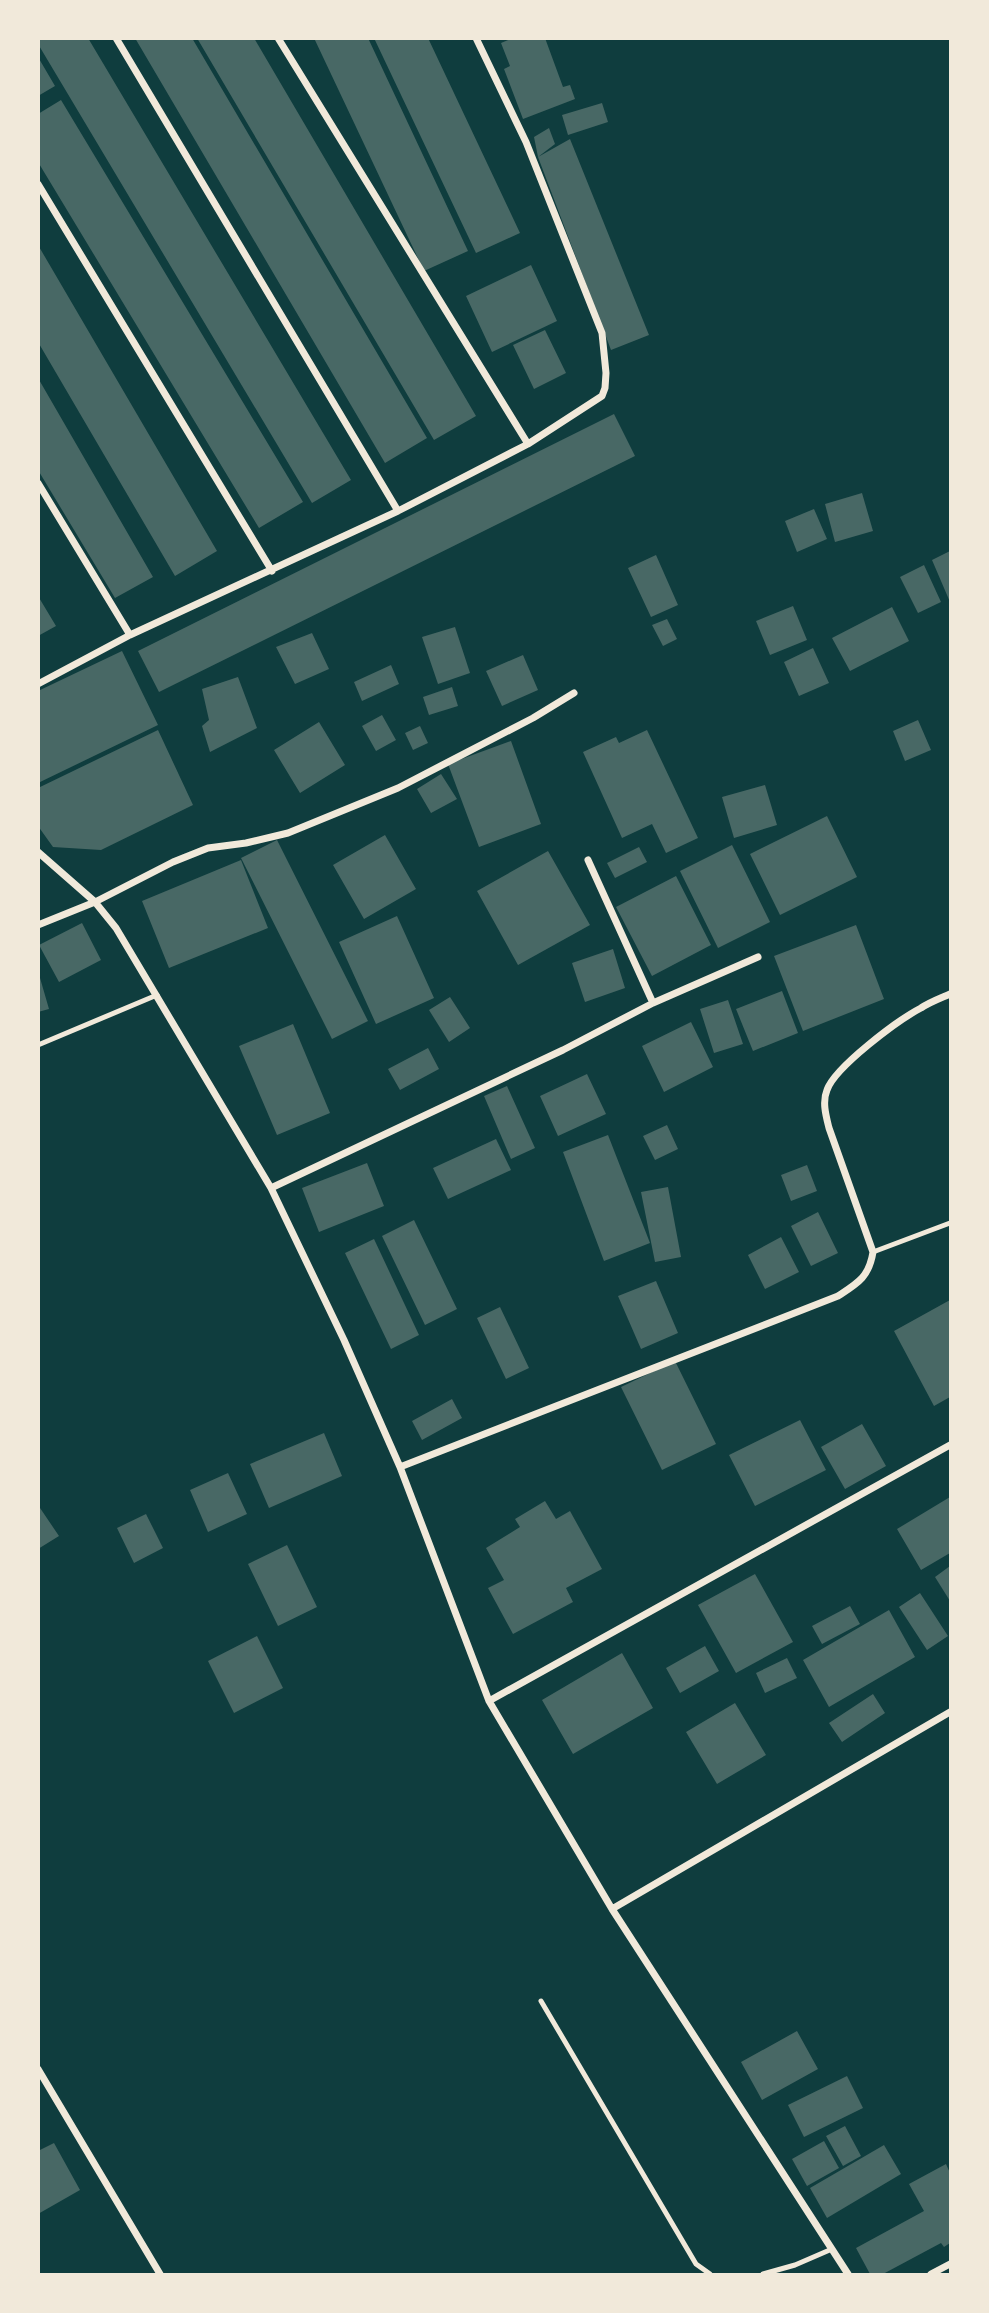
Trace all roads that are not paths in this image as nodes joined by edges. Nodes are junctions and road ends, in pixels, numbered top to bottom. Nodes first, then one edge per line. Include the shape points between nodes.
1 (116, 38) edge
2 (278, 38) edge
3 (477, 38) edge
4 (38, 184) edge
5 (528, 444) junction
6 (38, 484) edge
7 (398, 511) junction
8 (272, 571) junction
9 (130, 635) junction
10 (38, 684) edge
11 (574, 692) dead end
12 (39, 853) edge
13 (588, 860) dead end
14 (95, 902) junction
15 (38, 925) edge
16 (758, 957) dead end
17 (950, 994) edge
18 (156, 995) junction
19 (653, 1003) junction
20 (38, 1045) edge
21 (271, 1188) junction
22 (950, 1223) edge
23 (873, 1252) junction
24 (950, 1445) edge
25 (400, 1467) junction
26 (489, 1701) junction
27 (950, 1712) edge
28 (612, 1909) junction
29 (541, 2001) dead end
30 (38, 2068) edge
31 (832, 2249) junction
32 (950, 2264) edge
33 (160, 2274) edge
34 (710, 2274) edge
35 (763, 2274) edge
36 (848, 2274) edge
37 (931, 2274) edge

1 - 7 street
2 - 5 street
3 - 5 street via 526,142 602,333 606,387 602,396
4 - 8 street
5 - 7 street
6 - 9 street
7 - 8 street
8 - 9 street
9 - 10 street
11 - 14 street via 398,788 288,833 208,848
12 - 14 street
13 - 19 street
14 - 15 street
14 - 18 street via 117,928
16 - 19 street
17 - 23 street via 920,1008 874,1040 837,1074 827,1090 829,1128
18 - 20 lane
18 - 21 street
19 - 21 street
21 - 25 street
22 - 23 lane
23 - 25 street via 870,1268 859,1283 838,1296
24 - 26 street
25 - 26 street
26 - 28 street
27 - 28 street
28 - 31 street
29 - 34 lane via 696,2264
30 - 33 street
31 - 35 lane
31 - 36 street
32 - 37 street

